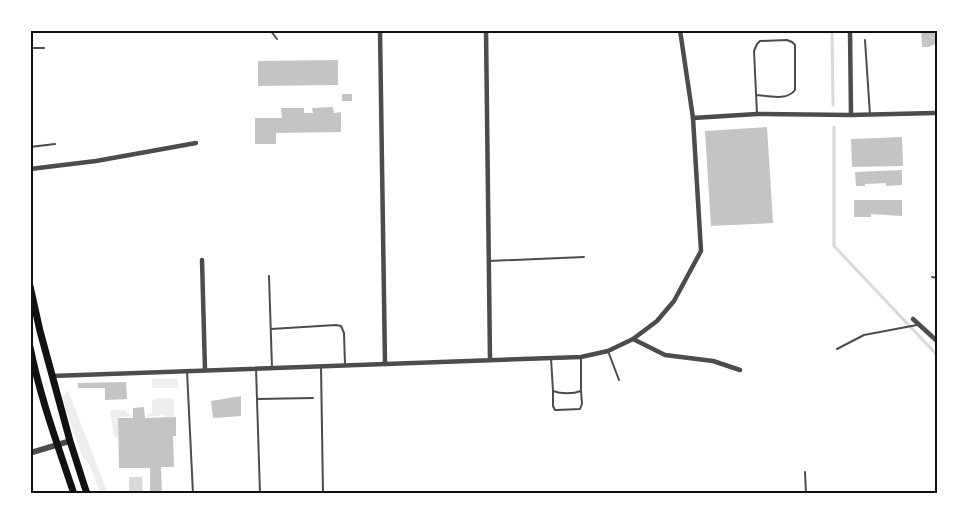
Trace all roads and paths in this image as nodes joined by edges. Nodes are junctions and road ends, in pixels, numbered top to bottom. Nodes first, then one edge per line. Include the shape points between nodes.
1 (270, 30) edge
2 (380, 30) edge
3 (486, 30) edge
4 (680, 30) edge
5 (850, 30) edge
6 (277, 39) dead end
7 (865, 40) dead end
8 (30, 48) edge
9 (44, 48) dead end
10 (756, 95) junction
11 (935, 113) dead end
12 (758, 114) junction
13 (851, 115) junction
14 (870, 115) junction
15 (693, 118) junction
16 (196, 143) dead end
17 (55, 144) dead end
18 (30, 147) edge
19 (30, 169) edge
20 (584, 257) dead end
21 (202, 260) dead end
22 (489, 261) junction
23 (269, 276) dead end
24 (932, 277) dead end
25 (937, 278) edge
26 (30, 286) edge
27 (913, 319) dead end
28 (920, 325) junction
29 (271, 329) junction
30 (633, 339) junction
31 (937, 341) edge
32 (30, 347) edge
33 (837, 349) dead end
34 (608, 351) junction
35 (581, 357) junction
36 (551, 358) junction
37 (490, 360) junction
38 (385, 364) junction
39 (345, 365) junction
40 (321, 366) junction
41 (256, 368) junction
42 (272, 368) junction
43 (205, 370) junction
44 (740, 370) dead end
45 (187, 371) junction
46 (52, 376) junction
47 (619, 380) dead end
48 (553, 391) junction
49 (581, 391) junction
50 (313, 398) dead end
51 (257, 399) junction
52 (70, 441) junction
53 (57, 445) junction
54 (30, 453) edge
55 (805, 472) dead end
56 (74, 494) edge
57 (87, 494) edge
58 (193, 494) edge
59 (260, 494) edge
60 (323, 494) edge
61 (806, 494) edge

1 - 6 lane
2 - 38 street
3 - 22 street
4 - 15 street
5 - 13 street
7 - 14 lane
8 - 9 lane
10 - 10 lane via 757,44 792,42 795,90 787,96
10 - 12 lane
11 - 14 street
12 - 13 street
12 - 15 street
13 - 14 street
15 - 30 street via 700,251 674,301 657,321
16 - 19 street
17 - 18 lane
20 - 22 lane
21 - 43 street
22 - 37 street
23 - 29 lane
24 - 25 lane
26 - 46 main road
27 - 28 street
28 - 31 street
28 - 33 lane via 864,335
29 - 39 lane via 341,326
29 - 42 lane
30 - 34 street
30 - 44 street via 665,355 713,361
32 - 53 main road
34 - 35 street
34 - 47 lane
35 - 36 street
35 - 49 lane
36 - 37 street
36 - 48 lane
37 - 38 street
38 - 39 street
39 - 40 street
40 - 42 street
40 - 60 lane
41 - 42 street
41 - 43 street
41 - 51 lane
43 - 45 street
45 - 46 street
45 - 58 lane
46 - 52 main road
48 - 49 lane
48 - 49 lane via 555,410 580,409
50 - 51 lane
51 - 59 lane
52 - 53 street
52 - 57 main road
53 - 54 street
53 - 56 main road
55 - 61 lane

